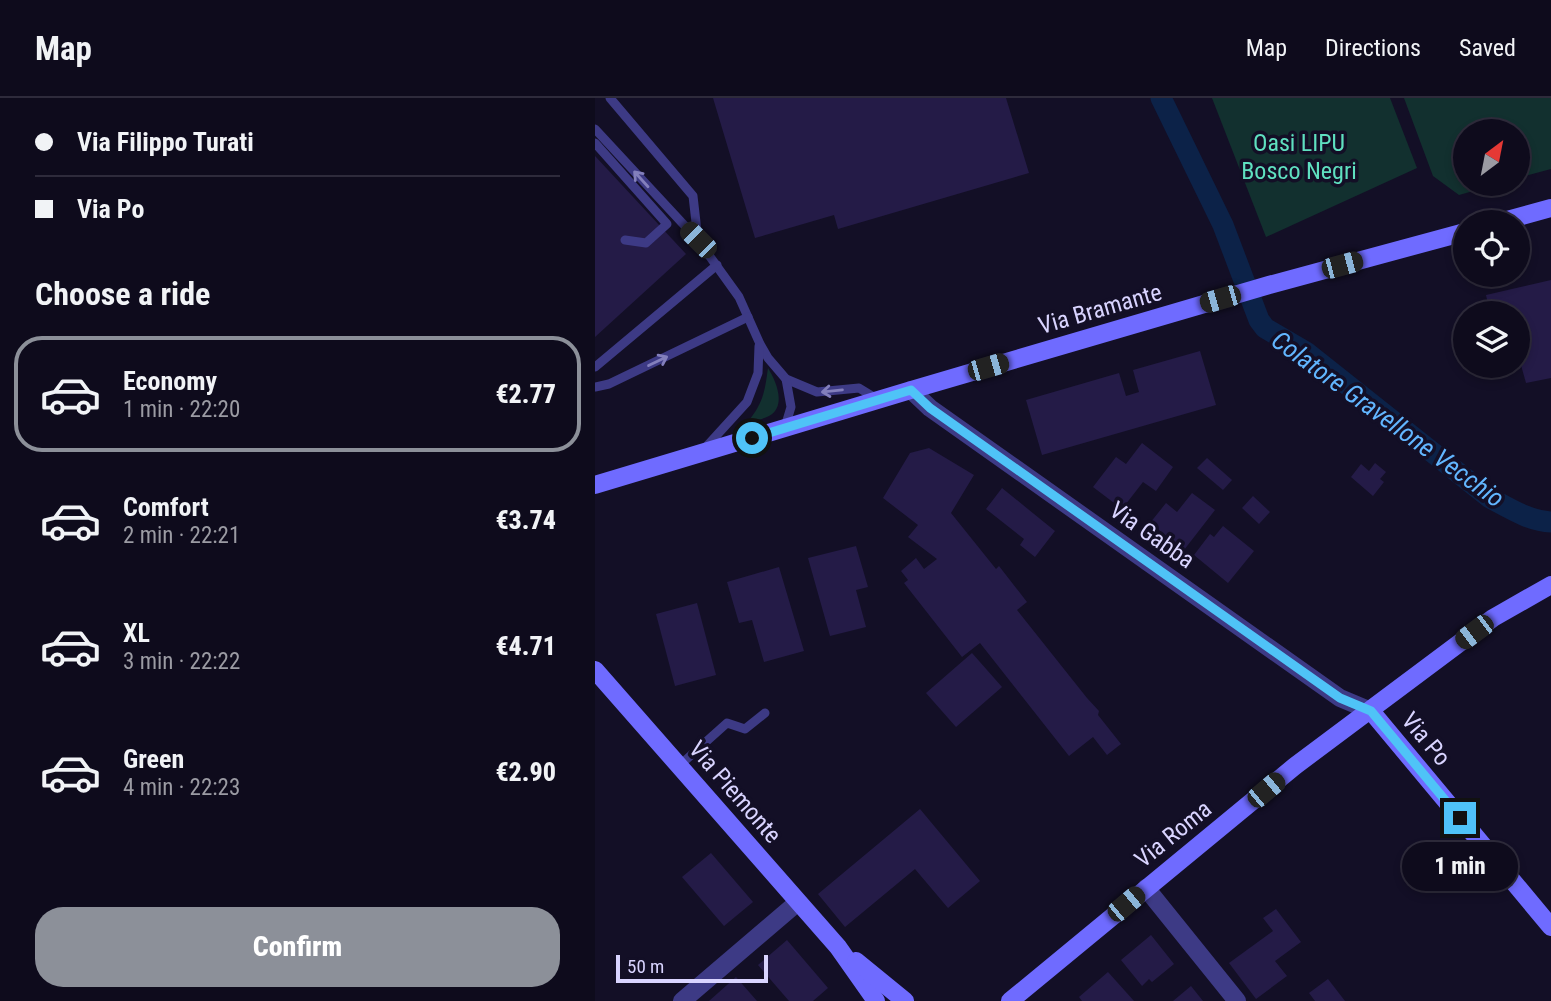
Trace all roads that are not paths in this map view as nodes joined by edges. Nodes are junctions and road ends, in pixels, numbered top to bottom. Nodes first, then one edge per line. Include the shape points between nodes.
1 (610, 98) edge
2 (621, 98) edge
3 (622, 112) junction
4 (595, 129) edge
5 (595, 143) edge
6 (1551, 208) edge
7 (1530, 214) edge
8 (1453, 235) edge
9 (625, 240) dead end
10 (698, 240) junction
11 (716, 265) junction
12 (748, 317) junction
13 (760, 344) junction
14 (595, 367) edge
15 (786, 379) junction
16 (595, 387) edge
17 (911, 390) junction
18 (879, 400) junction
19 (785, 429) junction
20 (700, 454) junction
21 (595, 485) edge
22 (1551, 584) edge
23 (595, 670) edge
24 (1371, 711) junction
25 (765, 713) dead end
26 (680, 765) junction
27 (1146, 888) junction
28 (798, 902) junction
29 (1551, 927) edge
30 (838, 947) junction
31 (682, 1001) edge
32 (876, 1001) edge
33 (905, 1001) edge
34 (1010, 1001) edge
35 (1237, 1001) edge

1 - 3 lane
2 - 3 lane
3 - 10 lane via 692,196
10 -> 4 lane
5 - 9 lane via 667,223 646,243
6 - 7 street
8 - 17 street, Via Bramante
10 - 11 lane
11 - 12 lane
11 - 14 lane
12 - 13 lane
16 -> 12 lane via 610,384
13 - 15 lane
13 - 20 lane via 758,373 747,402
18 -> 15 lane via 859,388 817,392
15 - 19 lane via 791,407
17 - 18 street, Via Bramante
17 - 24 street, Via Gabba via 930,408 1340,698
18 - 19 street, Via Bramante
19 - 20 street, Via Bramante
20 - 21 street, Via Bramante
22 - 24 street, Via Roma via 1493,618
23 - 26 street, Via Piemonte
24 - 27 street, Via Roma
24 - 29 street, Via Po
25 - 26 lane via 745,729 727,723
26 - 28 street, Via Piemonte
27 - 34 street, Via Roma
27 - 35 street
28 - 30 street, Via Piemonte
28 - 31 street
30 - 32 street, Via Piemonte
30 - 33 street, Via Piemonte

